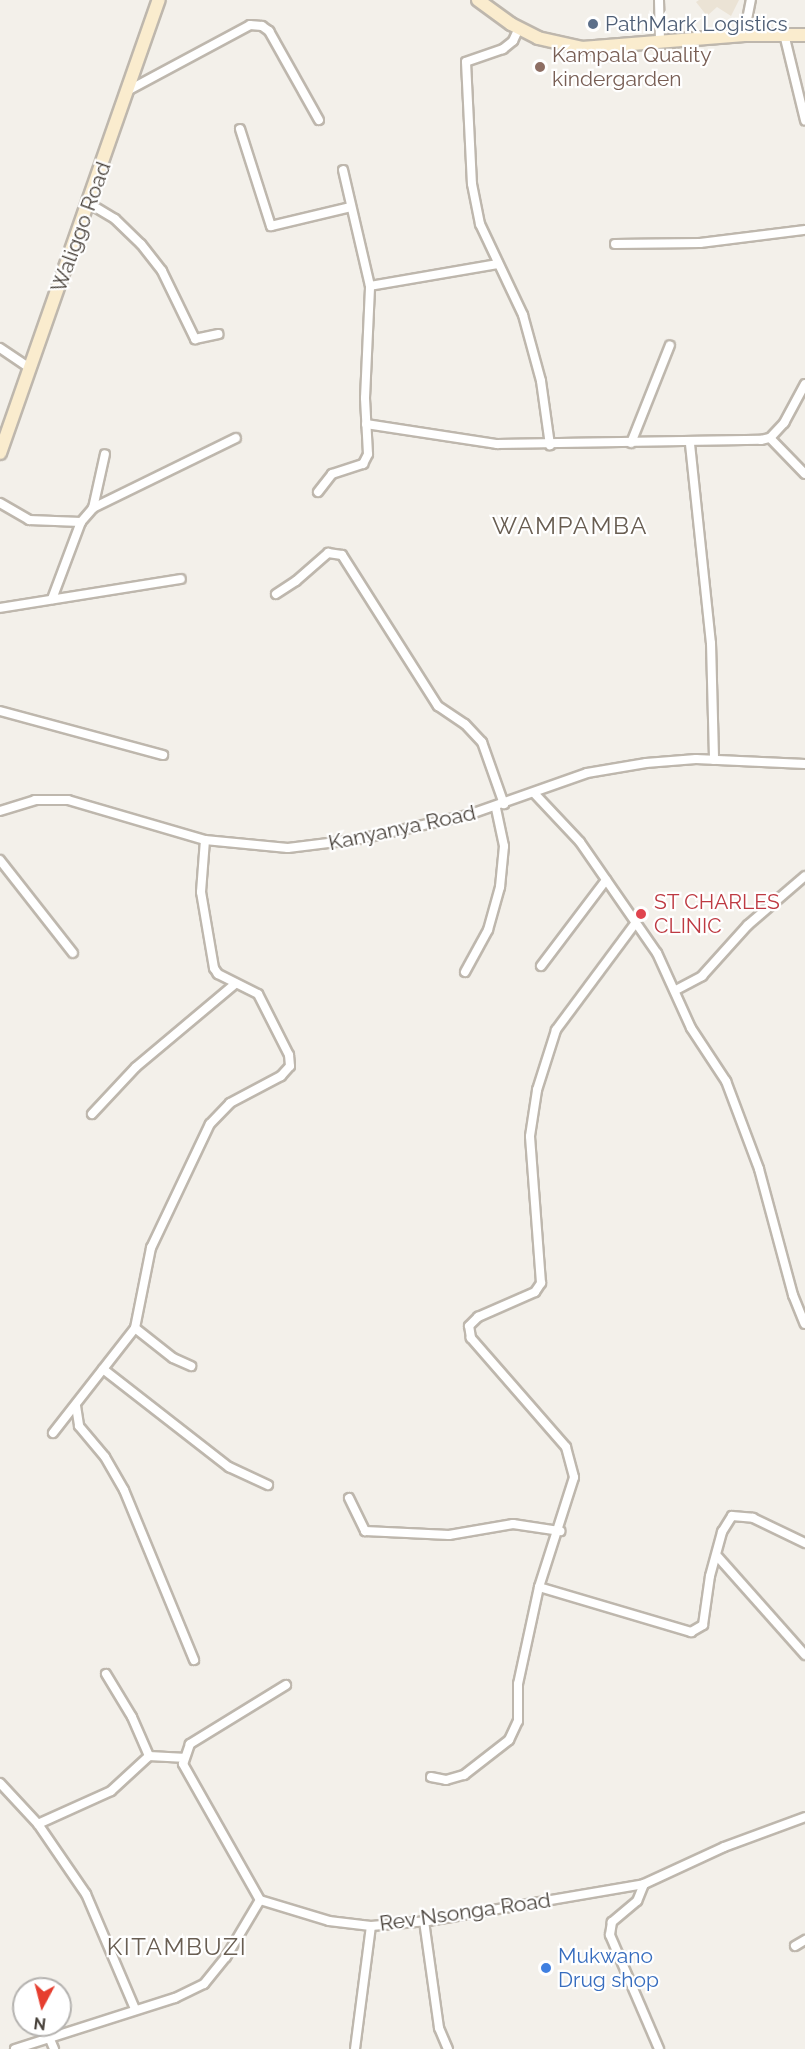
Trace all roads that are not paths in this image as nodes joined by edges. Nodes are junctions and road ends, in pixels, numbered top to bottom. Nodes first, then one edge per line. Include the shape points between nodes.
1 (159, 0) edge
2 (478, 0) edge
3 (659, 0) edge
4 (751, 0) edge
5 (519, 28) junction
6 (784, 34) junction
7 (805, 34) edge
8 (744, 35) junction
9 (660, 41) junction
10 (129, 90) junction
11 (319, 120) dead end
12 (805, 120) edge
13 (240, 129) dead end
14 (343, 170) dead end
15 (90, 204) junction
16 (351, 207) junction
17 (805, 230) edge
18 (615, 244) dead end
19 (498, 264) junction
20 (370, 286) junction
21 (218, 334) dead end
22 (670, 345) dead end
23 (0, 348) edge
24 (30, 368) junction
25 (805, 384) edge
26 (366, 424) junction
27 (236, 438) dead end
28 (770, 438) junction
29 (631, 443) junction
30 (690, 444) junction
31 (550, 445) junction
32 (0, 452) edge
33 (105, 454) dead end
34 (805, 474) edge
35 (318, 492) dead end
36 (0, 503) edge
37 (93, 508) junction
38 (81, 522) junction
39 (181, 579) dead end
40 (276, 594) dead end
41 (52, 598) junction
42 (0, 608) edge
43 (0, 711) edge
44 (163, 755) dead end
45 (714, 760) junction
46 (805, 764) edge
47 (534, 793) junction
48 (500, 806) junction
49 (0, 811) edge
50 (205, 840) junction
51 (0, 860) edge
52 (805, 876) edge
53 (606, 880) junction
54 (634, 925) junction
55 (73, 953) dead end
56 (541, 966) dead end
57 (465, 972) dead end
58 (235, 984) junction
59 (675, 990) junction
60 (92, 1114) dead end
61 (805, 1324) edge
62 (135, 1328) junction
63 (191, 1366) dead end
64 (103, 1369) junction
65 (76, 1406) junction
66 (53, 1433) dead end
67 (268, 1485) dead end
68 (349, 1498) dead end
69 (560, 1531) junction
70 (805, 1543) edge
71 (718, 1557) junction
72 (539, 1587) junction
73 (805, 1655) edge
74 (194, 1660) dead end
75 (106, 1674) dead end
76 (286, 1685) dead end
77 (149, 1756) junction
78 (182, 1758) junction
79 (431, 1777) dead end
80 (0, 1783) edge
81 (805, 1818) edge
82 (38, 1824) junction
83 (644, 1884) junction
84 (260, 1899) junction
85 (424, 1921) junction
86 (371, 1926) junction
87 (805, 1940) edge
88 (795, 1946) dead end
89 (135, 2009) junction
90 (72, 2029) edge
91 (48, 2037) joint
92 (15, 2049) edge
93 (54, 2049) edge
94 (355, 2049) edge
95 (448, 2049) edge
96 (660, 2049) edge

1 - 10 street, Waliggo Road
2 - 5 street
3 - 9 street
4 - 8 street
5 - 9 street via 559,45 582,48
5 - 19 street via 513,41 503,49 466,62 472,184 480,224
6 - 7 street
6 - 8 street
6 - 12 street
8 - 9 street
10 - 11 street via 250,25 262,26 269,31
10 - 15 street, Waliggo Road
13 - 16 street via 272,226
14 - 16 street
15 - 21 street via 115,219 162,271 195,339
15 - 24 street, Waliggo Road
16 - 20 street
17 - 18 street via 700,243
19 - 20 street
19 - 31 street via 532,343
20 - 26 street
22 - 29 street
23 - 24 street
24 - 32 street, Waliggo Road
25 - 28 street via 784,423
26 - 31 street via 497,444
26 - 35 street via 366,461 337,471
27 - 37 street
28 - 30 street
28 - 34 street
29 - 30 street
29 - 31 street
30 - 45 street via 711,643
33 - 37 street
36 - 38 street via 29,520
37 - 38 street
38 - 41 street
39 - 41 street
40 - 48 street via 328,553 342,555 438,706 465,724 482,742
41 - 42 street
43 - 44 street
45 - 46 street, Kanyanya Road
45 - 47 street, Kanyanya Road via 672,760 612,768
47 - 48 street, Kanyanya Road
47 - 53 street via 567,826
48 - 50 street, Kanyanya Road via 313,846 260,848
48 - 57 street via 504,846 501,887 488,930
49 - 50 street, Kanyanya Road via 35,800 68,800
50 - 58 street via 201,892 211,956 218,974
51 - 55 street
52 - 59 street via 748,925 702,976
53 - 54 street
53 - 56 street
54 - 59 street via 657,953
54 - 69 street via 556,1030 537,1090 530,1136 541,1282 535,1292 477,1317 470,1326 471,1338 566,1448 574,1477
58 - 60 street via 136,1067
58 - 62 street via 258,994 289,1055 290,1066 281,1076 230,1103 210,1124 151,1248
59 - 61 street via 691,1028 726,1081 740,1112
62 - 63 street via 173,1358
62 - 64 street
64 - 65 street
64 - 67 street via 229,1467
65 - 66 street
65 - 74 street via 79,1426 105,1457 124,1490
68 - 69 street via 359,1526 365,1531 449,1534 513,1524
69 - 72 street
70 - 71 street via 753,1518 732,1516 722,1532
71 - 72 street via 710,1576 703,1625 691,1632
71 - 73 street
72 - 79 street via 518,1684 516,1731 464,1775 446,1780
75 - 77 street
76 - 78 street via 190,1744
77 - 78 street
77 - 82 street via 111,1791
78 - 84 street
80 - 82 street
81 - 83 street, Rev Nsonga Road via 724,1847
82 - 89 street via 86,1894
83 - 85 street, Rev Nsonga Road
83 - 96 street via 637,1900 612,1922 610,1935
84 - 86 street, Rev Nsonga Road via 329,1921
84 - 89 street via 226,1957 204,1984 175,1998
85 - 86 street, Rev Nsonga Road
85 - 95 street via 439,2028
86 - 94 street
87 - 88 street
89 - 90 street
91 - 92 street
91 - 93 street

